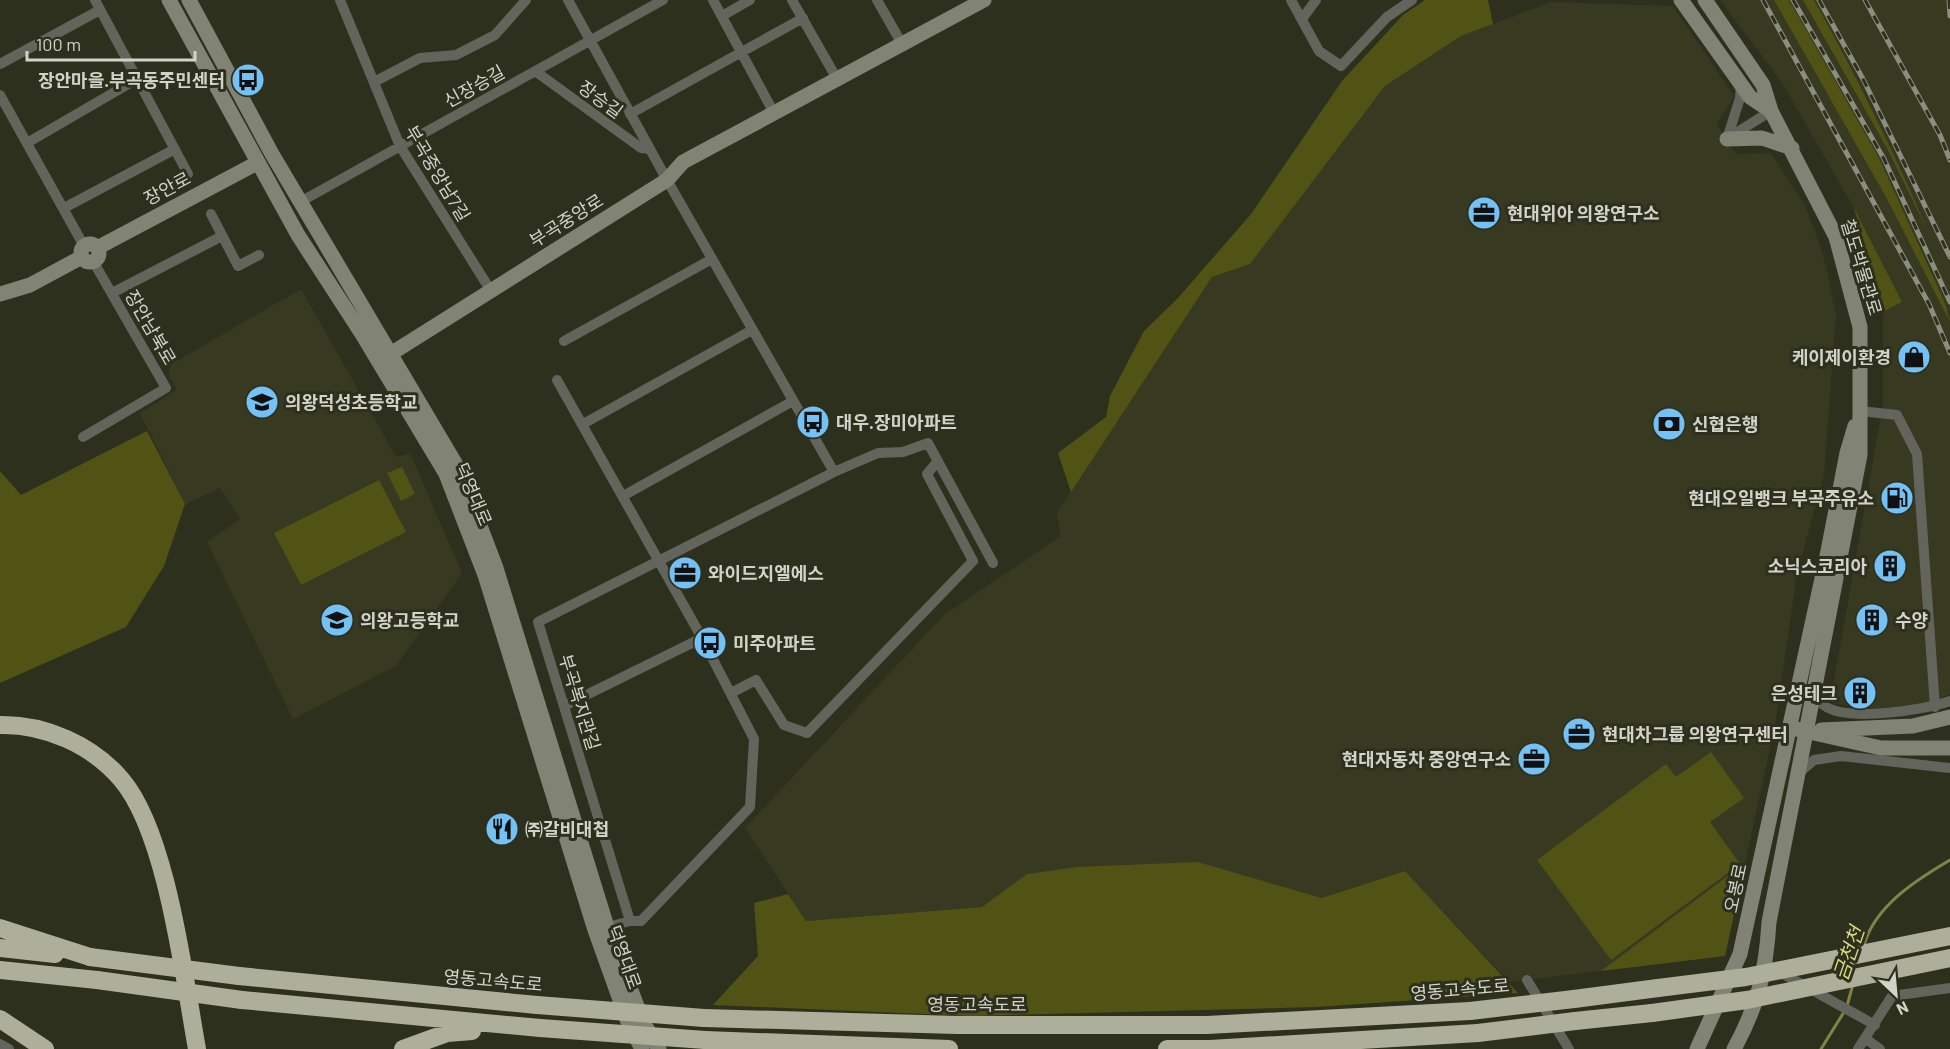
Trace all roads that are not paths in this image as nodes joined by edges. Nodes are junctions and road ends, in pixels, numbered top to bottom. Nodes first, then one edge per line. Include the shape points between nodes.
1 (95, 0) edge
2 (169, 0) edge
3 (189, 0) edge
4 (340, 0) edge
5 (526, 0) edge
6 (568, 0) edge
7 (663, 0) edge
8 (713, 0) edge
9 (750, 0) edge
10 (792, 0) edge
11 (877, 0) edge
12 (984, 0) edge
13 (1291, 0) edge
14 (1316, 0) edge
15 (1412, 0) edge
16 (1681, 0) edge
17 (1705, 0) edge
18 (962, 5) edge
19 (100, 10) junction
20 (722, 16) junction
21 (803, 18) junction
22 (1302, 19) junction
23 (590, 40) junction
24 (902, 44) junction
25 (741, 52) junction
26 (0, 64) edge
27 (535, 71) junction
28 (137, 80) junction
29 (837, 80) junction
30 (374, 82) junction
31 (1741, 84) junction
32 (0, 95) edge
33 (1771, 111) junction
34 (774, 113) junction
35 (630, 114) junction
36 (1726, 139) junction
37 (27, 143) junction
38 (400, 146) junction
39 (1792, 148) junction
40 (175, 149) junction
41 (650, 149) junction
42 (256, 163) junction
43 (188, 174) dead end
44 (667, 180) junction
45 (300, 202) junction
46 (64, 208) junction
47 (211, 214) dead end
48 (222, 236) junction
49 (89, 253) junction
50 (259, 255) dead end
51 (712, 259) junction
52 (491, 291) junction
53 (112, 293) junction
54 (0, 294) edge
55 (752, 330) junction
56 (564, 341) dead end
57 (385, 357) junction
58 (557, 380) dead end
59 (793, 401) junction
60 (1860, 411) junction
61 (583, 424) junction
62 (83, 436) dead end
63 (938, 461) junction
64 (834, 472) junction
65 (623, 495) junction
66 (659, 561) junction
67 (993, 563) dead end
68 (702, 638) junction
69 (731, 693) junction
70 (1812, 693) junction
71 (1950, 701) edge
72 (564, 706) junction
73 (1935, 706) junction
74 (1950, 717) edge
75 (0, 725) edge
76 (1789, 727) junction
77 (1806, 730) junction
78 (0, 736) edge
79 (1950, 748) edge
80 (1950, 768) edge
81 (1800, 772) junction
82 (630, 921) junction
83 (0, 928) edge
84 (601, 929) junction
85 (1950, 936) edge
86 (0, 948) edge
87 (90, 957) junction
88 (1950, 957) edge
89 (1767, 965) junction
90 (0, 970) edge
91 (1527, 980) dead end
92 (1950, 988) edge
93 (0, 1019) edge
94 (1875, 1025) junction
95 (540, 1028) junction
96 (1866, 1038) junction
97 (0, 1044) edge
98 (9, 1049) edge
99 (45, 1049) edge
100 (187, 1049) edge
101 (197, 1049) edge
102 (403, 1049) edge
103 (642, 1049) edge
104 (658, 1049) edge
105 (949, 1049) edge
106 (1167, 1049) edge
107 (1569, 1049) edge
108 (1697, 1049) edge
109 (1734, 1049) edge
110 (1858, 1049) edge
111 (1880, 1049) edge

1 - 19 street
2 - 42 street, 덕영대로
3 - 45 street, 덕영대로
4 - 30 street, 부곡중앙남7길
5 - 30 street via 495,34 456,55 420,58
6 - 23 street, 장승길
7 - 23 street, 신장승길
8 - 20 street
9 - 20 street
10 - 21 street
11 - 24 street
12 - 18 street, 부곡중앙로
13 - 22 street
14 - 22 street
15 - 22 street via 1387,17 1341,66 1320,51
16 - 31 street, 철도박물관로
17 - 33 street, 철도박물관로 via 1753,68
18 - 24 street, 부곡중앙로
19 - 26 street
19 - 28 street
20 - 25 street
21 - 25 street
21 - 29 street
23 - 27 street, 신장승길
23 - 35 street, 장승길
24 - 29 street, 부곡중앙로
25 - 34 street
25 - 35 street
27 - 38 street, 신장승길
27 - 41 street, 장승길 via 641,148
28 - 37 street
28 - 40 street
29 - 34 street, 부곡중앙로
30 - 38 street, 부곡중앙남7길
31 - 33 street, 철도박물관로 via 1750,97
31 - 36 street
32 - 37 street, 장안남북로
33 - 36 street
33 - 39 street, 철도박물관로
34 - 44 street, 부곡중앙로 via 683,162
35 - 41 street, 장승길
36 - 39 street via 1762,138
37 - 46 street, 장안남북로
38 - 45 street, 신장승길
38 - 52 street, 부곡중앙남7길
39 - 60 street, 철도박물관로 via 1836,237 1860,327
40 - 43 street
40 - 46 street
41 - 44 street, 장승길
42 - 49 street, 장안로
42 - 57 street, 덕영대로 via 298,235
44 - 51 street
44 - 52 street, 부곡중앙로
45 - 57 street, 덕영대로
46 - 49 street, 장안남북로
47 - 48 street
48 - 50 street via 238,266
48 - 53 street
49 - 53 street, 장안남북로
49 - 54 street, 장안로 via 30,285
51 - 55 street
51 - 56 street
52 - 57 street, 부곡중앙로
53 - 62 street, 장안남북로 via 166,388
55 - 59 street
55 - 61 street
57 - 84 street, 덕영대로 via 458,468 496,568
58 - 61 street
59 - 64 street
59 - 65 street
60 - 70 street, 철도박물관로 via 1860,455
60 - 73 street via 1897,416 1917,454
60 - 76 street, 철도박물관로 via 1847,453
61 - 65 street
63 - 64 street via 928,443 903,452 878,453
63 - 67 street
63 - 69 street via 927,474 973,561 807,733 784,725 756,680
64 - 66 street
65 - 66 street
66 - 68 street
66 - 72 street, 부곡복지관길 via 538,622
68 - 69 street
68 - 72 street
69 - 82 street via 754,739 750,807 641,921
70 - 73 street via 1826,708 1855,713 1911,712
70 - 77 street, 철도박물관로
71 - 73 street
72 - 82 street, 부곡복지관길
74 - 77 street via 1913,726
75 - 101 highway via 59,736 92,751 122,780 145,821 156,854 175,925
76 - 77 street
76 - 108 street, 오봉로 via 1740,954
77 - 79 street via 1881,748
77 - 81 street
78 - 100 highway via 49,742 88,762 115,788 146,857 164,926
80 - 81 street via 1841,756 1814,760
81 - 89 street via 1769,922
82 - 84 street
83 - 87 highway
84 - 103 street, 덕영대로 via 628,1022
84 - 104 street, 덕영대로
85 - 87 highway, 영동고속도로, bridge via 1758,974 1574,999 1470,1011 1207,1025 957,1025 704,1018 239,976
86 - 87 highway, 영동고속도로
88 - 106 highway, bridge via 1747,1000 1652,1013 1478,1033
89 - 94 street
89 - 109 street via 1751,1016
90 - 95 highway, bridge via 242,1000
91 - 107 street
92 - 94 street via 1892,996
93 - 99 highway
94 - 96 street
95 - 102 highway via 447,1033
95 - 105 highway, bridge via 705,1040
96 - 110 street
96 - 111 street
97 - 98 street

